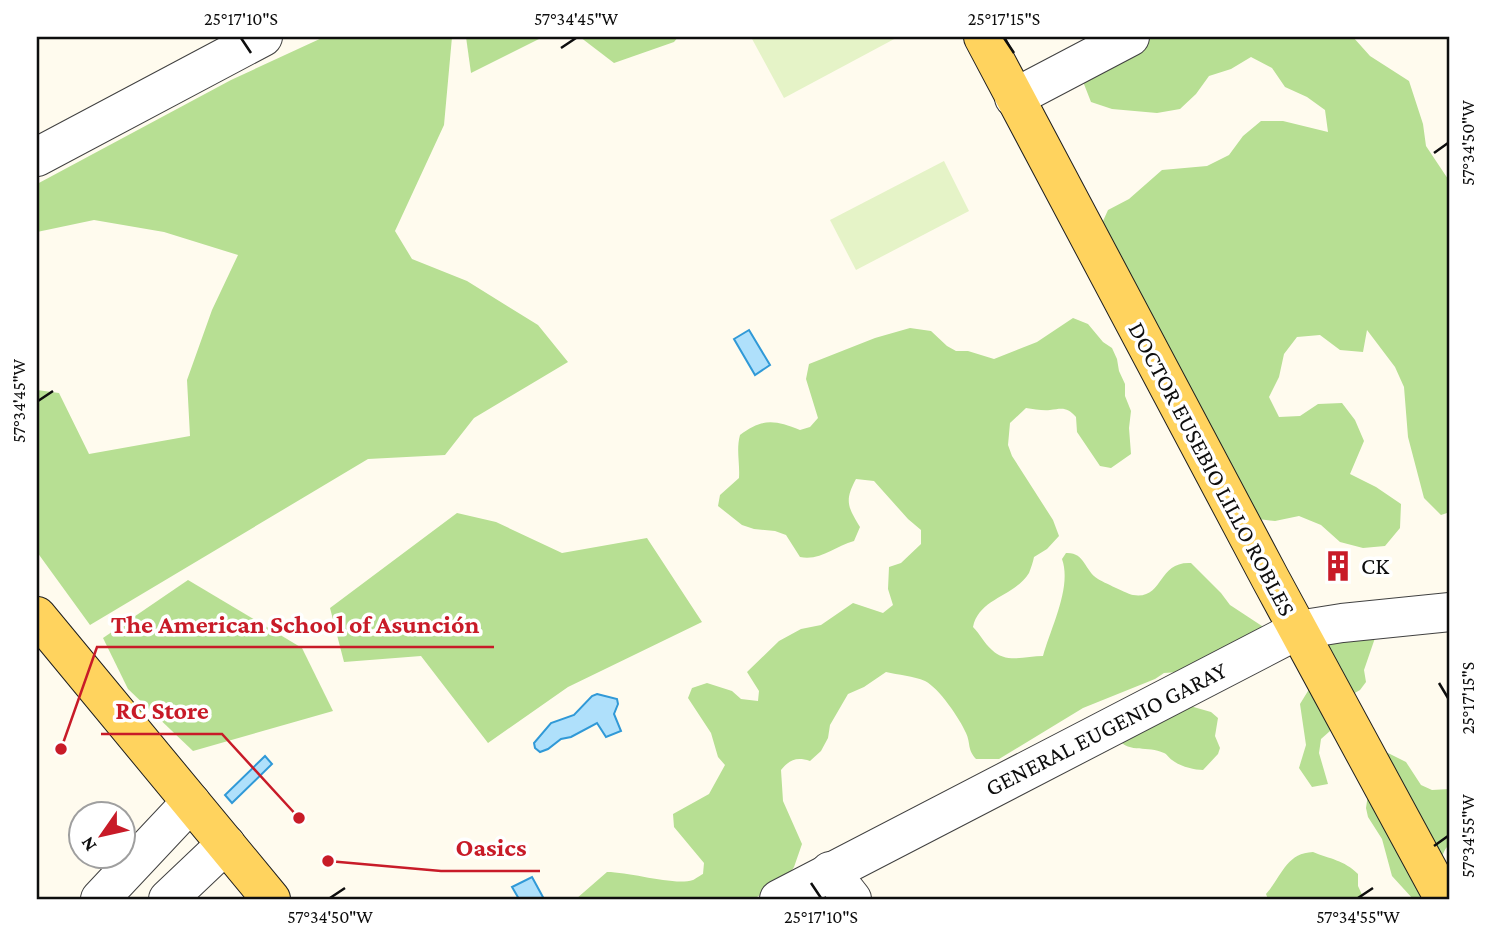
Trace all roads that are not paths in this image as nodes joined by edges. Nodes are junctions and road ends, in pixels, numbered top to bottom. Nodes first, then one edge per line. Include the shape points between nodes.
1 (263, 37) edge
2 (983, 37) edge
3 (1130, 37) edge
4 (1014, 98) junction
5 (37, 158) edge
6 (1450, 612) edge
7 (37, 616) edge
8 (1298, 630) junction
9 (191, 803) junction
10 (226, 844) junction
11 (841, 885) edge
12 (100, 899) edge
13 (168, 899) edge
14 (271, 899) edge
15 (779, 899) edge
16 (1444, 899) edge

1 - 5 street
2 - 4 main road, DOCTOR EUSEBIO LILLO ROBLES
3 - 4 street
4 - 8 main road, DOCTOR EUSEBIO LILLO ROBLES
6 - 8 street, GENERAL EUGENIO GARAY
7 - 9 main road
8 - 11 street, GENERAL EUGENIO GARAY
8 - 16 main road, DOCTOR EUSEBIO LILLO ROBLES
9 - 10 main road
9 - 12 street
10 - 13 street
10 - 14 main road
11 - 15 street, GENERAL EUGENIO GARAY

